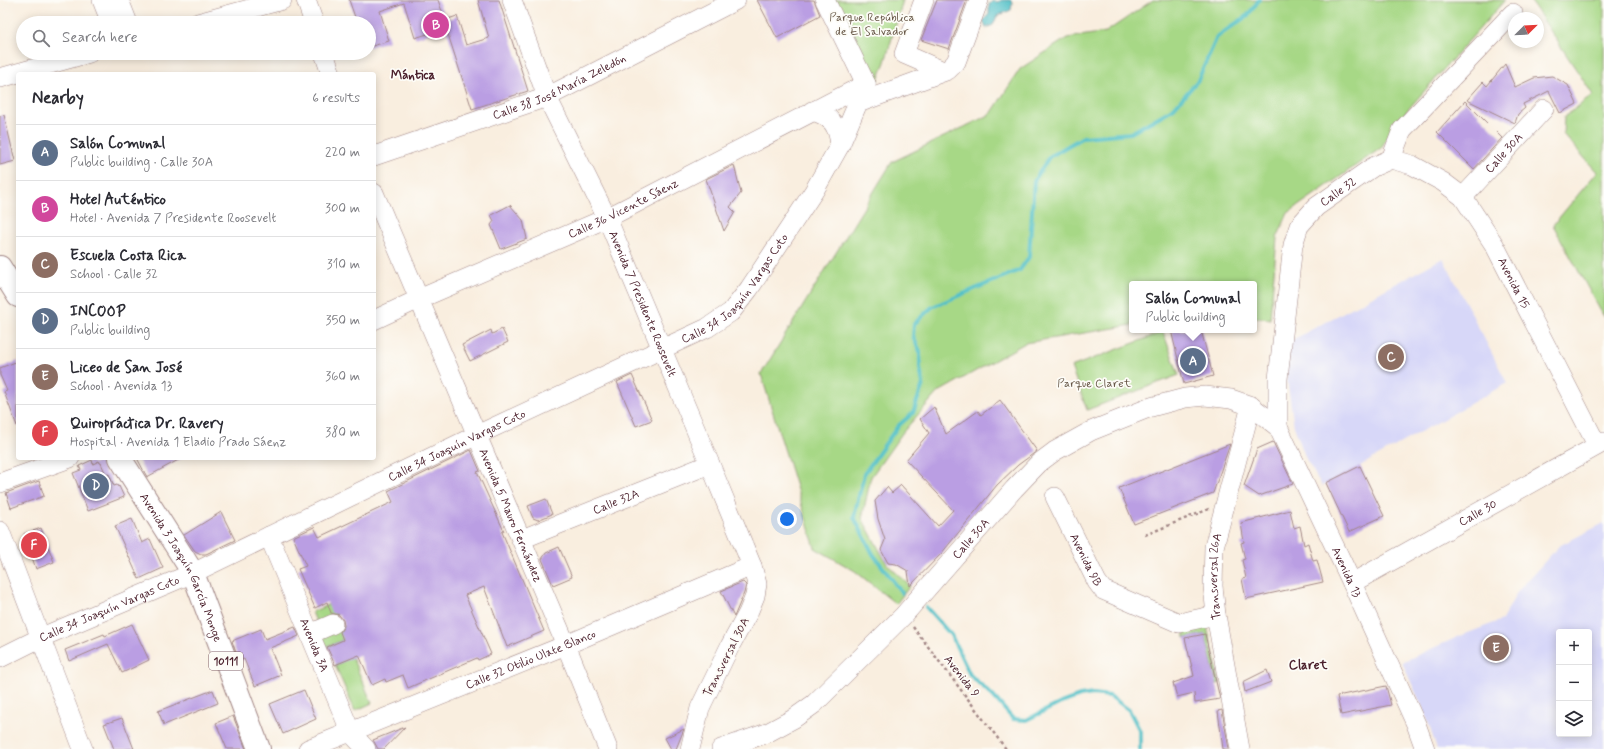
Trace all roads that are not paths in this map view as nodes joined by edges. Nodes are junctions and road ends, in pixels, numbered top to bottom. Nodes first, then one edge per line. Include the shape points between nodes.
1 (102, 0) edge
2 (119, 0) edge
3 (282, 0) edge
4 (306, 0) edge
5 (512, 0) edge
6 (736, 0) edge
7 (825, 0) edge
8 (924, 0) edge
9 (979, 0) edge
10 (108, 16) edge
11 (125, 16) edge
12 (224, 16) edge
13 (312, 16) edge
14 (1508, 18) edge
15 (64, 60) edge
16 (326, 60) edge
17 (943, 71) junction
18 (21, 72) edge
19 (330, 72) edge
20 (16, 74) edge
21 (0, 78) edge
22 (866, 84) junction
23 (547, 97) junction
24 (858, 103) junction
25 (1544, 109) dead end
26 (812, 111) junction
27 (840, 145) junction
28 (376, 155) edge
29 (1391, 159) junction
30 (1463, 197) junction
31 (376, 198) edge
32 (607, 218) junction
33 (6, 273) edge
34 (16, 292) edge
35 (419, 299) junction
36 (376, 319) edge
37 (662, 348) junction
38 (1251, 406) junction
39 (1278, 427) junction
40 (477, 435) junction
41 (1601, 443) edge
42 (64, 460) edge
43 (121, 460) edge
44 (710, 464) junction
45 (0, 483) edge
46 (1055, 497) dead end
47 (0, 531) edge
48 (269, 536) junction
49 (522, 539) junction
50 (752, 566) junction
51 (193, 573) junction
52 (1352, 583) junction
53 (1216, 615) junction
54 (333, 624) dead end
55 (310, 634) junction
56 (42, 638) junction
57 (566, 645) junction
58 (0, 658) edge
59 (351, 733) junction
60 (83, 749) edge
61 (259, 749) edge
62 (308, 749) edge
63 (366, 749) edge
64 (608, 749) edge
65 (690, 749) edge
66 (721, 749) edge
67 (1240, 749) edge
68 (1425, 749) edge

1 - 10 street
2 - 11 street
3 - 12 street
4 - 13 street
5 - 23 street, Avenida 7 Presidente Roosevelt
6 - 23 street, Calle 38 José María Zeledón
7 - 22 street
8 - 17 street via 904,54
9 - 17 street via 956,62 948,70
14 - 29 street via 1402,130
15 - 18 street
16 - 19 street
17 - 24 street
20 - 21 street
22 - 24 street, Calle 34 Joaquín Vargas Coto
22 - 26 street, Calle 36 Vicente Sáenz
23 - 28 street, Calle 38 José María Zeledón
23 - 32 street, Avenida 7 Presidente Roosevelt
24 - 27 street, Calle 34 Joaquín Vargas Coto
25 - 30 street, Calle 30A
26 - 27 street via 825,116 836,126
26 - 32 street, Calle 36 Vicente Sáenz
27 - 37 street, Calle 34 Joaquín Vargas Coto via 814,191 731,312 707,328
29 - 30 street, Avenida 15 via 1412,165 1443,182
29 - 39 street, Calle 32 via 1373,166 1316,207 1298,226 1293,245 1278,379
30 - 41 street, Avenida 15 via 1495,246
31 - 35 street, Avenida 5 Mauro Fernández
32 - 35 street, Calle 36 Vicente Sáenz
32 - 37 street, Avenida 7 Presidente Roosevelt
33 - 34 highway
35 - 36 street, Calle 36 Vicente Sáenz
35 - 40 street, Avenida 5 Mauro Fernández
37 - 40 street, Calle 34 Joaquín Vargas Coto
37 - 44 street, Avenida 7 Presidente Roosevelt
38 - 39 street, Avenida 13
38 - 53 street, Transversal 26A via 1214,547 1213,586
38 - 66 street, Calle 30A via 1231,399 1205,396 1185,398 1151,407 1097,428 1055,451 1039,463 1014,489 903,616 814,704 767,733
39 - 52 street, Avenida 13
40 - 48 street, Calle 34 Joaquín Vargas Coto
40 - 49 street, Avenida 5 Mauro Fernández
41 - 52 street, Calle 30
42 - 45 street
43 - 51 highway, Avenida 3 Joaquín García Monge / 10111
44 - 49 street, Calle 32A
44 - 50 street, Avenida 7 Presidente Roosevelt
46 - 53 street, Avenida 9B via 1103,590 1179,623
47 - 56 street
48 - 51 street, Calle 34 Joaquín Vargas Coto
48 - 55 street, Avenida 3A
49 - 57 street, Avenida 5 Mauro Fernández
50 - 57 street, Calle 32 Otilio Ulate Blanco
50 - 65 street, Transversal 30A via 757,584 755,596 700,708
51 - 56 street, Calle 34 Joaquín Vargas Coto
51 - 61 highway, Avenida 3 Joaquín García Monge / 10111
52 - 68 street, Avenida 13
53 - 67 street, Transversal 26A
54 - 55 street
55 - 59 street, Avenida 3A
56 - 58 street, Calle 34 Joaquín Vargas Coto
56 - 60 street
57 - 59 street, Calle 32 Otilio Ulate Blanco
57 - 64 street, Avenida 5 Mauro Fernández
59 - 62 street, Calle 32 Otilio Ulate Blanco
59 - 63 street, Avenida 3A

